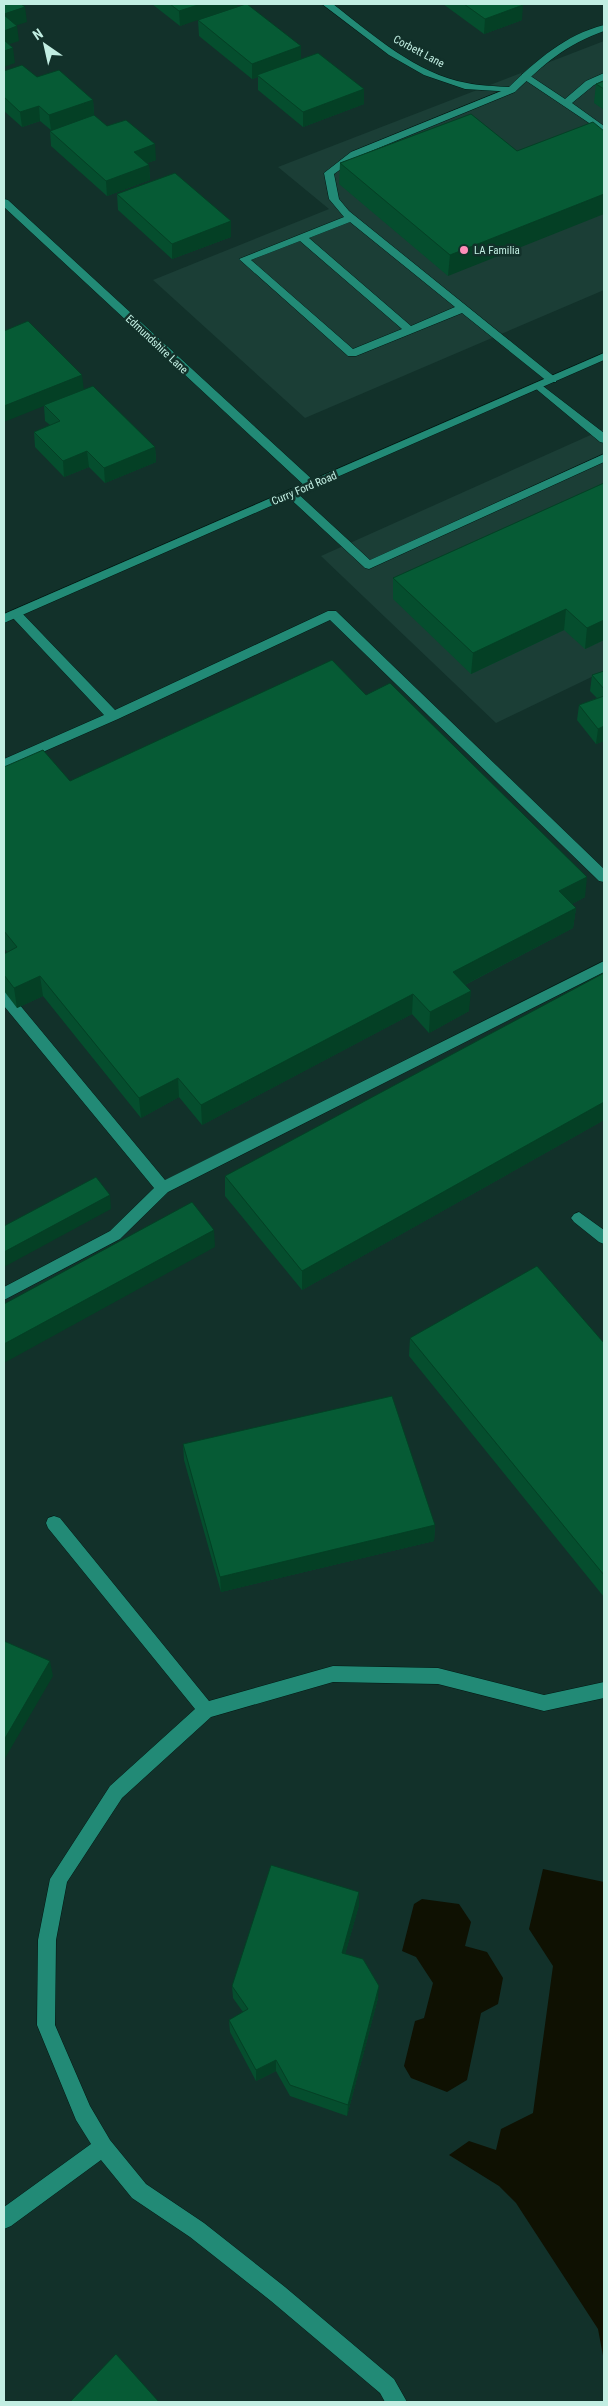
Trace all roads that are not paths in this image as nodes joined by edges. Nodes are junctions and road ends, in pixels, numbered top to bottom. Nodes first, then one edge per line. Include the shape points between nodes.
1 (327, 4) edge
2 (604, 28) edge
3 (526, 76) junction
4 (604, 76) edge
5 (511, 90) junction
6 (566, 103) junction
7 (604, 130) edge
8 (4, 202) edge
9 (351, 218) junction
10 (301, 237) junction
11 (462, 308) junction
12 (409, 330) junction
13 (604, 356) edge
14 (552, 380) junction
15 (539, 386) junction
16 (604, 439) edge
17 (604, 458) edge
18 (311, 485) junction
19 (291, 494) junction
20 (10, 616) edge
21 (113, 716) junction
22 (4, 764) edge
23 (604, 877) edge
24 (604, 966) edge
25 (4, 996) edge
26 (163, 1188) junction
27 (579, 1218) dead end
28 (604, 1238) edge
29 (4, 1294) edge
30 (54, 1523) dead end
31 (604, 1690) edge
32 (206, 1710) junction
33 (103, 2147) junction
34 (4, 2219) edge
35 (397, 2402) edge

1 - 5 street, Corbett Lane via 395,55 441,78 464,86
2 - 3 street via 579,37 542,60
3 - 5 street
3 - 6 street
4 - 6 street
5 - 9 street via 355,154 330,173 334,199
6 - 7 street
8 - 18 street, Edmundshire Lane
9 - 10 street
9 - 11 street
10 - 12 street
10 - 12 street via 244,260 352,354
11 - 12 street
11 - 14 street
13 - 14 street, Curry Ford Road
14 - 15 street, Curry Ford Road
15 - 16 street
15 - 18 street, Curry Ford Road
17 - 19 street via 369,564
18 - 19 street, Curry Ford Road
19 - 20 street, Curry Ford Road
20 - 21 street
21 - 22 street
21 - 23 street via 332,614
24 - 26 street
25 - 26 street
26 - 29 street via 115,1235
27 - 28 street
30 - 32 street
31 - 32 street via 544,1702 438,1676 333,1674
32 - 33 street via 116,1792 59,1879 47,1940 46,2024 83,2113
33 - 34 street
33 - 35 street via 139,2190 197,2230 278,2294 387,2386

